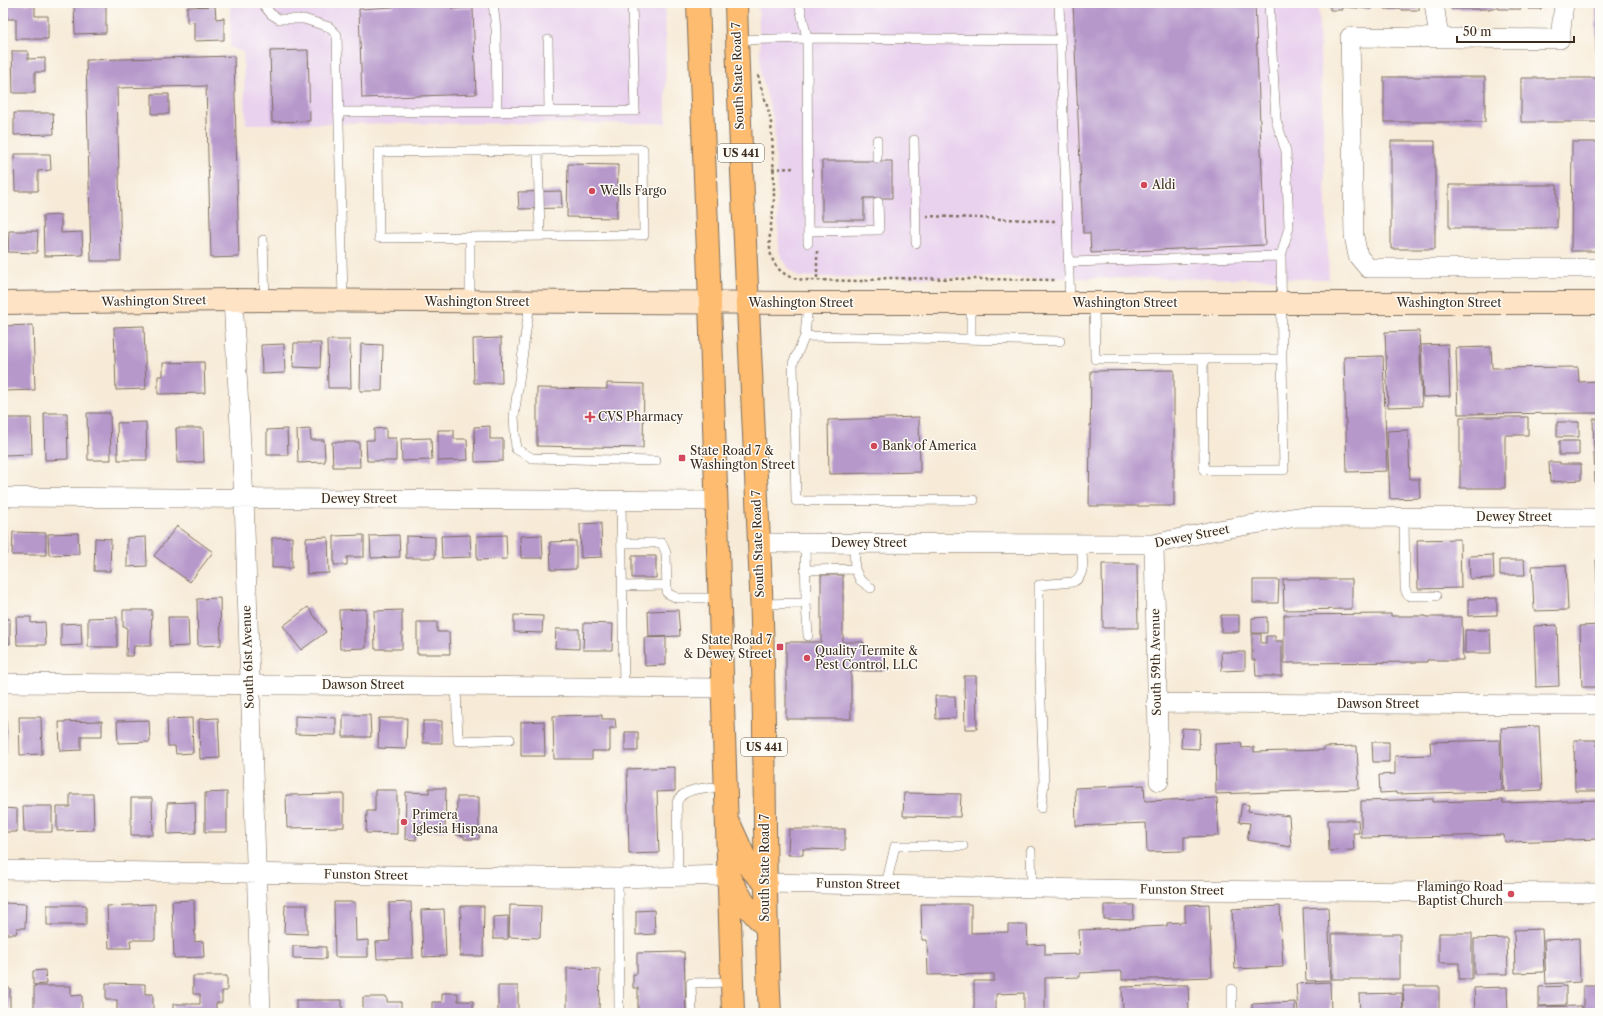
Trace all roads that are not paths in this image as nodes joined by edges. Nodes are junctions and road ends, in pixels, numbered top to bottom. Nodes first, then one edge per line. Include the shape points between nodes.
1 (262, 3) edge
2 (493, 3) edge
3 (632, 3) edge
4 (698, 3) edge
5 (736, 3) edge
6 (799, 3) edge
7 (1059, 3) edge
8 (1269, 3) edge
9 (1434, 3) edge
10 (1564, 3) edge
11 (807, 38) junction
12 (1439, 38) junction
13 (548, 40) dead end
14 (737, 40) junction
15 (1060, 40) junction
16 (497, 111) junction
17 (549, 111) junction
18 (338, 112) junction
19 (877, 140) dead end
20 (914, 140) dead end
21 (538, 150) junction
22 (878, 158) dead end
23 (878, 202) dead end
24 (812, 231) junction
25 (540, 236) junction
26 (470, 237) junction
27 (263, 240) dead end
28 (808, 243) dead end
29 (916, 244) dead end
30 (1280, 256) junction
31 (1070, 262) junction
32 (1600, 268) edge
33 (233, 300) junction
34 (265, 301) junction
35 (343, 301) junction
36 (470, 302) junction
37 (530, 302) junction
38 (710, 302) junction
39 (748, 302) junction
40 (3, 303) edge
41 (808, 303) junction
42 (971, 303) junction
43 (1070, 303) junction
44 (1094, 303) junction
45 (1283, 303) junction
46 (1600, 303) edge
47 (805, 336) junction
48 (971, 339) junction
49 (1060, 341) dead end
50 (1203, 359) junction
51 (1282, 359) junction
52 (656, 461) dead end
53 (3, 496) edge
54 (244, 499) junction
55 (974, 500) dead end
56 (621, 501) junction
57 (716, 501) junction
58 (1404, 517) junction
59 (1600, 518) edge
60 (805, 542) junction
61 (622, 543) junction
62 (759, 543) junction
63 (854, 543) junction
64 (1082, 544) junction
65 (1154, 544) junction
66 (855, 569) junction
67 (806, 570) junction
68 (623, 586) junction
69 (667, 586) junction
70 (871, 588) dead end
71 (1436, 596) dead end
72 (719, 598) junction
73 (806, 603) junction
74 (761, 604) junction
75 (808, 636) dead end
76 (3, 683) edge
77 (249, 685) junction
78 (456, 686) junction
79 (624, 687) junction
80 (722, 688) junction
81 (1156, 703) junction
82 (1600, 705) edge
83 (510, 739) dead end
84 (1159, 781) dead end
85 (725, 787) junction
86 (1041, 808) dead end
87 (726, 816) junction
88 (963, 846) dead end
89 (1031, 851) dead end
90 (3, 870) edge
91 (255, 874) junction
92 (728, 875) junction
93 (678, 876) junction
94 (618, 878) junction
95 (765, 883) junction
96 (886, 885) junction
97 (1032, 888) junction
98 (1600, 893) edge
99 (765, 926) junction
100 (732, 982) junction
101 (1232, 989) dead end
102 (261, 1013) edge
103 (619, 1013) edge
104 (692, 1013) edge
105 (733, 1013) edge
106 (770, 1013) edge
107 (1232, 1013) edge

1 - 18 lane via 279,19 304,18 329,27 336,35
2 - 16 lane via 496,29
3 - 17 lane via 635,111
4 - 38 main road, US 441
5 - 14 main road, South State Road 7 / US 441
6 - 11 lane
7 - 15 lane
8 - 30 lane via 1276,120 1286,151 1289,227
9 - 12 street
10 - 12 street via 1560,39
11 - 14 lane
11 - 15 lane
11 - 24 lane via 808,168
12 - 32 street via 1350,37 1354,236 1358,256 1368,268
13 - 17 lane
14 - 39 main road, South State Road 7 / US 441
15 - 31 lane
16 - 17 lane
16 - 18 lane
18 - 35 lane
19 - 22 lane
20 - 29 lane
21 - 25 lane
21 - 25 lane via 643,148 644,235
21 - 26 lane via 378,152 379,238
23 - 24 lane via 879,230
24 - 28 lane
25 - 26 lane
26 - 36 lane
27 - 34 lane
30 - 31 lane
30 - 45 lane
31 - 43 lane
33 - 34 street, Washington Street
33 - 40 street, Washington Street
33 - 54 street, South 61st Avenue
34 - 35 street, Washington Street
35 - 36 street, Washington Street
36 - 37 street, Washington Street
37 - 38 street, Washington Street
37 - 52 lane via 514,416 516,449 532,458
38 - 39 street, Washington Street
38 - 57 main road, US 441
39 - 41 street, Washington Street
39 - 62 main road, South State Road 7 / US 441
41 - 42 street, Washington Street
41 - 47 lane
42 - 43 street, Washington Street
42 - 48 lane
43 - 44 street, Washington Street
44 - 45 street, Washington Street
44 - 50 lane via 1095,359
45 - 46 street, Washington Street
45 - 51 lane
47 - 48 lane
47 - 55 lane via 793,363 796,501
48 - 49 lane
50 - 51 lane
50 - 51 lane via 1204,470 1284,470
53 - 54 street, Dewey Street
54 - 56 street, Dewey Street
54 - 77 street, South 61st Avenue
56 - 57 street, Dewey Street
56 - 61 lane
57 - 72 main road, US 441
58 - 59 street, Dewey Street
58 - 65 street, Dewey Street via 1297,517 1212,531
58 - 71 lane via 1407,594
60 - 62 street, Dewey Street
60 - 63 street, Dewey Street
60 - 67 lane
61 - 68 lane
61 - 69 lane via 662,543 666,553
62 - 74 main road, South State Road 7 / US 441
63 - 64 street, Dewey Street
63 - 66 lane
64 - 65 street, Dewey Street
64 - 86 lane via 1082,575 1078,580 1039,585 1044,784
65 - 81 street, South 59th Avenue
66 - 67 lane
66 - 70 lane via 860,580
67 - 73 lane
68 - 69 lane
68 - 79 lane
69 - 72 lane via 667,593 677,598
72 - 80 main road, US 441
73 - 74 lane
73 - 75 lane
74 - 95 main road, South State Road 7 / US 441
76 - 77 street, Dawson Street
77 - 78 street, Dawson Street
77 - 91 street, South 61st Avenue
78 - 79 street, Dawson Street
78 - 83 lane via 458,741
79 - 80 street, Dawson Street
80 - 85 main road, US 441
81 - 82 street, Dawson Street
81 - 84 street, South 59th Avenue
85 - 87 main road, US 441
85 - 93 lane via 688,791 679,797
87 - 92 main road, US 441
87 - 95 main road via 749,867
88 - 96 lane via 895,846
89 - 97 lane
90 - 91 street, Funston Street
91 - 94 street, Funston Street
91 - 102 street, South 61st Avenue
92 - 93 street, Funston Street
92 - 99 main road via 745,904
92 - 100 main road, US 441
93 - 94 street, Funston Street
94 - 103 lane
95 - 96 street, Funston Street
95 - 99 main road, South State Road 7 / US 441
96 - 97 street, Funston Street
97 - 98 street, Funston Street
99 - 106 main road, South State Road 7 / US 441
100 - 104 lane via 691,983
100 - 105 main road, US 441
101 - 107 lane

